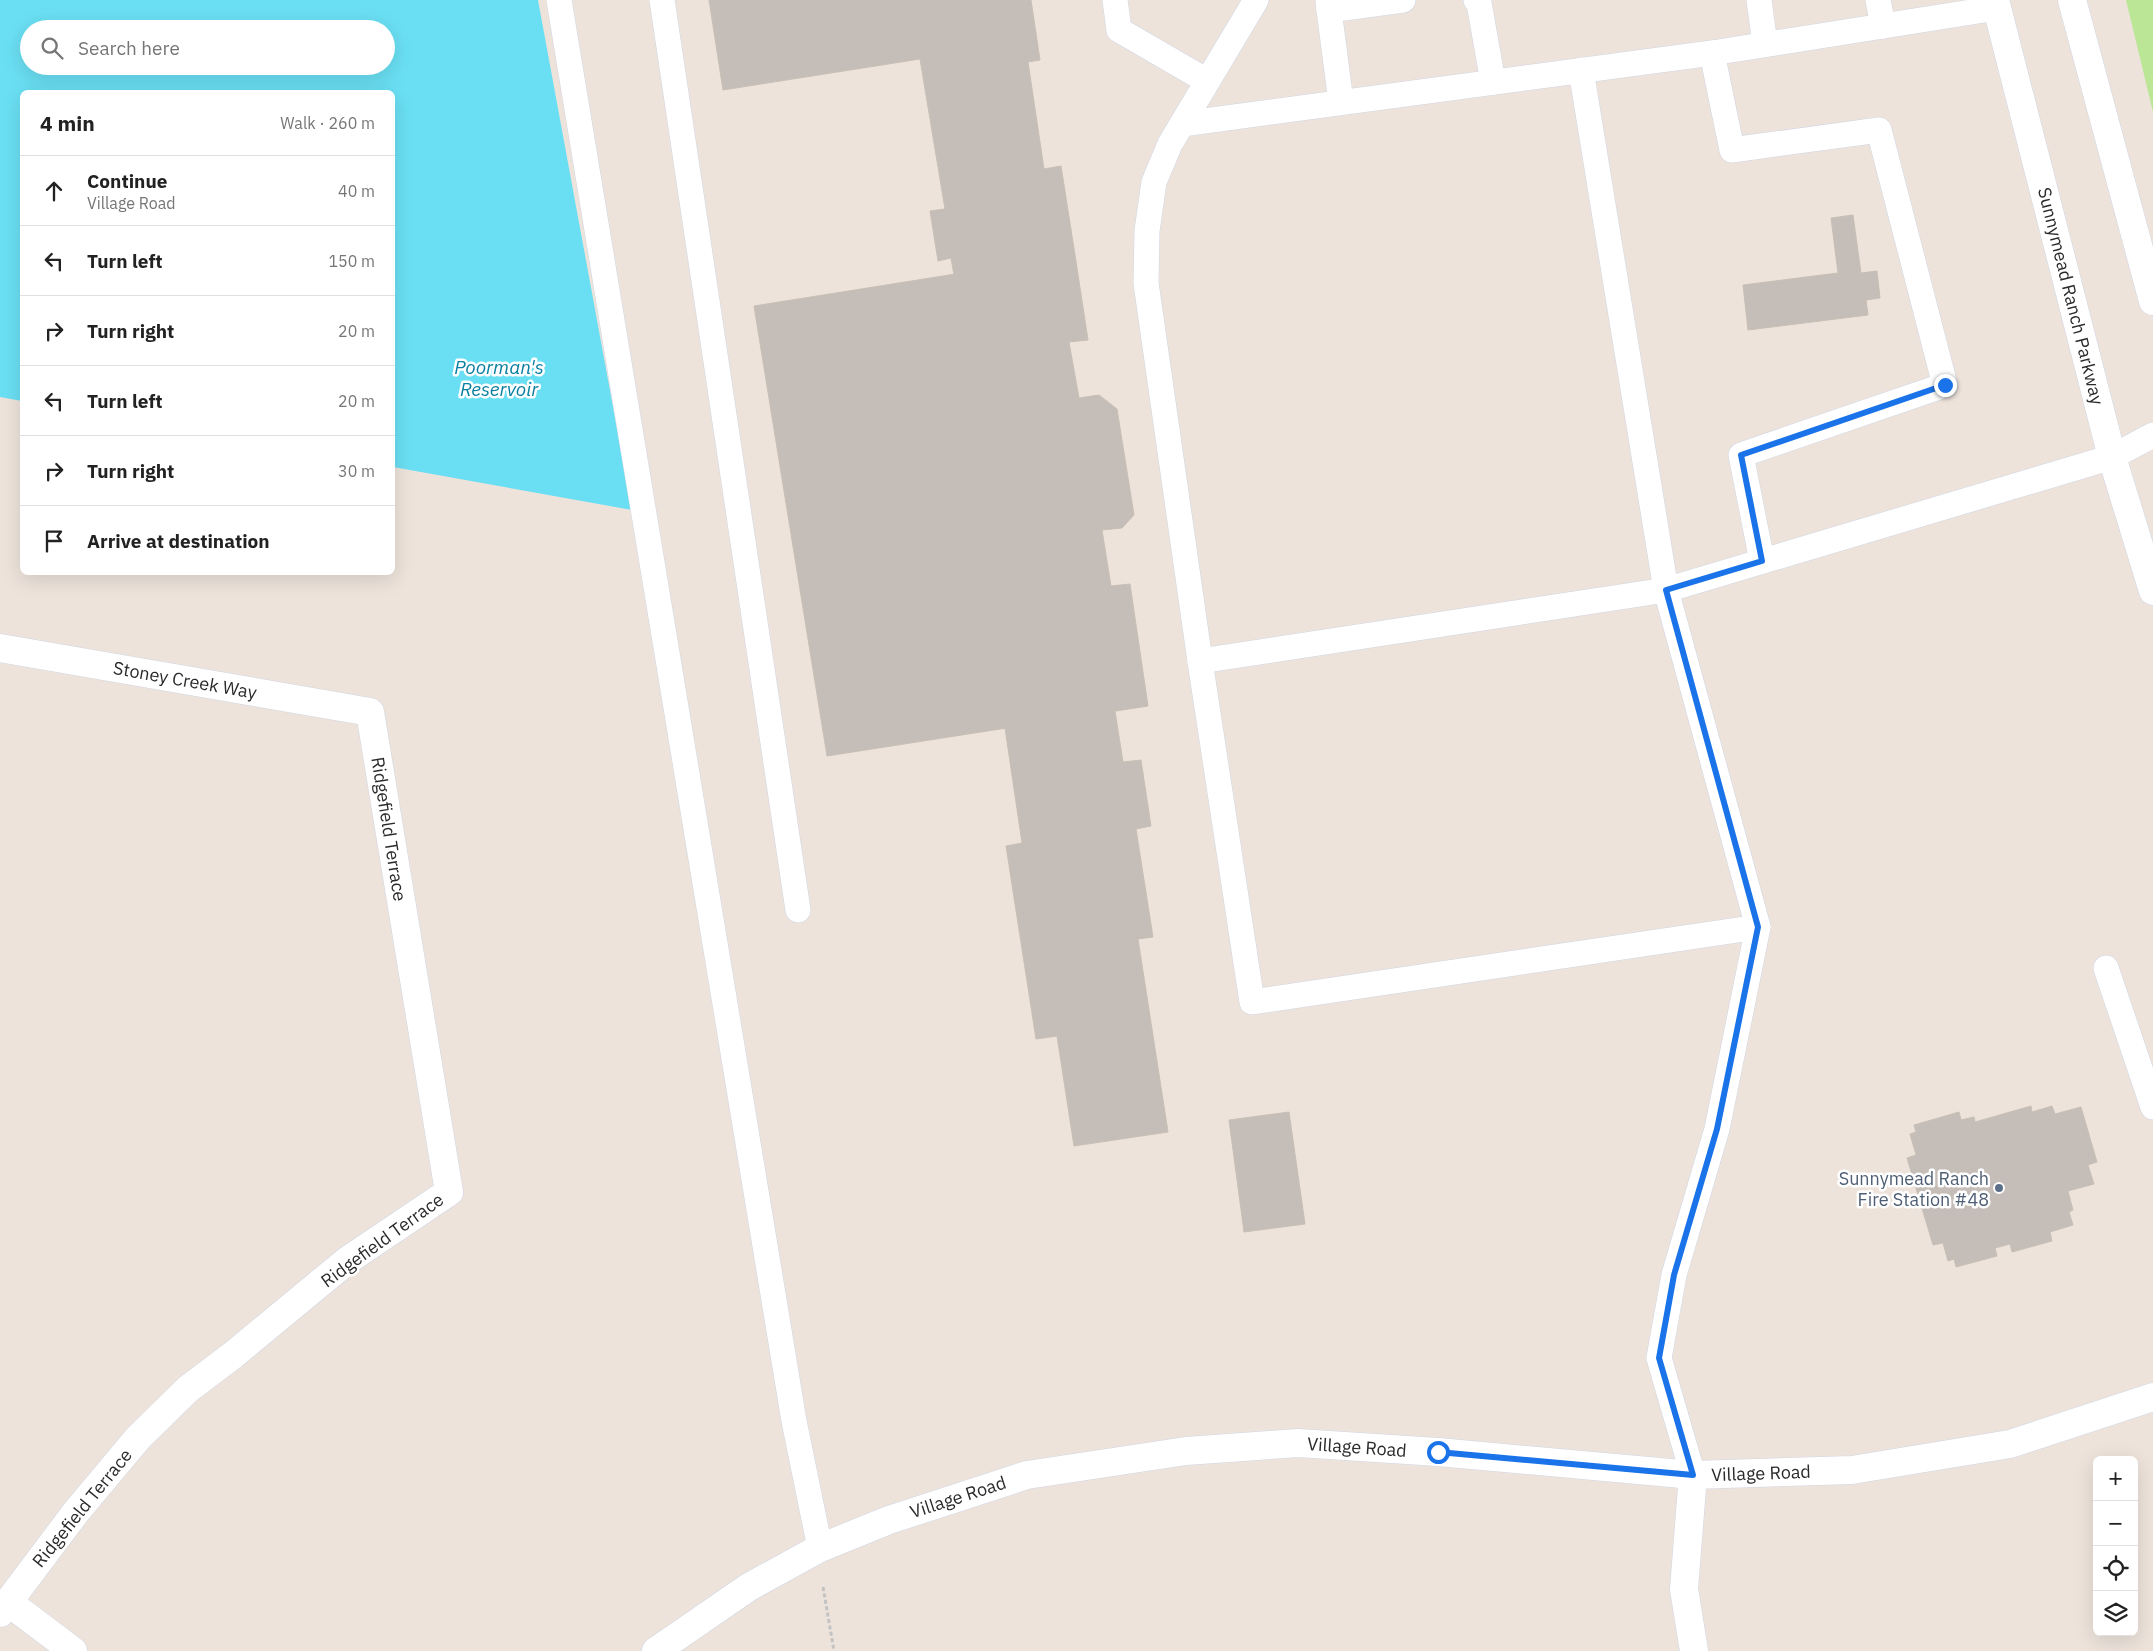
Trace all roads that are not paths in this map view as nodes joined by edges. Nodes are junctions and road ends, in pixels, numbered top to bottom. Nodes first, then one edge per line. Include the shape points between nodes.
1 (560, 0) edge
2 (662, 0) edge
3 (1115, 0) edge
4 (1256, 0) edge
5 (1402, 0) edge
6 (1476, 0) edge
7 (1758, 0) edge
8 (1878, 0) edge
9 (2072, 0) edge
10 (1996, 4) edge
11 (1329, 5) edge
12 (1883, 26) junction
13 (1765, 44) junction
14 (1712, 53) junction
15 (1581, 70) junction
16 (1207, 81) junction
17 (1493, 82) junction
18 (1341, 102) junction
19 (1182, 124) junction
20 (2153, 301) edge
21 (2153, 436) edge
22 (2112, 457) junction
23 (1762, 561) junction
24 (1666, 590) junction
25 (2153, 591) edge
26 (0, 648) edge
27 (1200, 661) junction
28 (370, 712) joint
29 (798, 910) dead end
30 (1758, 927) junction
31 (2106, 968) dead end
32 (2153, 1107) edge
33 (2153, 1397) edge
34 (1693, 1475) junction
35 (820, 1548) junction
36 (4, 1608) edge
37 (73, 1651) edge
38 (656, 1651) edge
39 (1694, 1651) edge

1 - 35 lane via 794,1421
2 - 29 lane
3 - 16 lane via 1120,30
4 - 16 lane
5 - 11 lane
6 - 17 lane
7 - 13 lane
8 - 12 lane
9 - 20 street
10 - 12 lane
10 - 22 street, Sunnymead Ranch Parkway
11 - 18 lane
12 - 13 lane
13 - 14 lane
14 - 15 lane
14 - 23 lane via 1732,150 1878,130 1945,385 1741,455
15 - 17 lane
15 - 24 lane
16 - 19 lane
17 - 18 lane
18 - 19 lane
19 - 27 lane via 1154,182 1147,231 1146,283
21 - 22 lane
22 - 23 lane
22 - 25 street, Sunnymead Ranch Parkway
23 - 24 lane
24 - 27 lane
24 - 30 lane
26 - 28 street, Stoney Creek Way
27 - 30 lane via 1252,1002
28 - 36 street, Ridgefield Terrace via 449,1192 348,1260 188,1389 138,1438 82,1504
30 - 34 lane via 1717,1129 1674,1275 1659,1358
31 - 32 lane
33 - 34 street, Village Road via 2010,1444 1852,1470
34 - 35 street, Village Road via 1298,1443 1186,1451 1027,1474 889,1520
34 - 39 street via 1684,1589
35 - 38 street, Village Road via 749,1587
36 - 37 street

